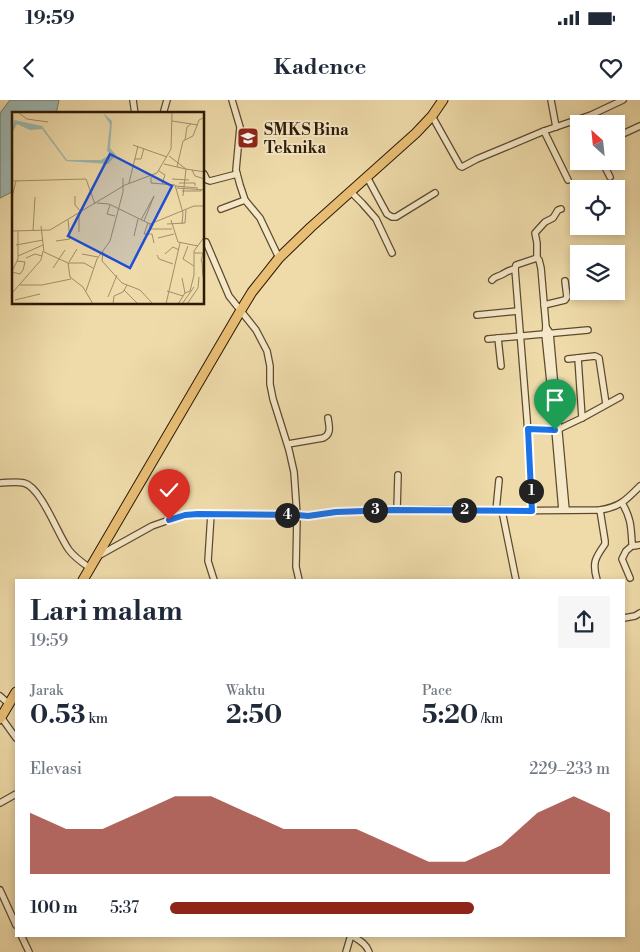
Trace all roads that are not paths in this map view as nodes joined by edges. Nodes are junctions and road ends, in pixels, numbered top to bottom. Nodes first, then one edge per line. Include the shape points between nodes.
1 (232, 100) edge
2 (443, 100) edge
3 (551, 100) edge
4 (623, 100) edge
5 (594, 115) edge
6 (432, 116) junction
7 (570, 124) edge
8 (640, 126) edge
9 (556, 127) junction
10 (544, 131) junction
11 (625, 133) edge
12 (606, 170) edge
13 (237, 174) junction
14 (205, 176) edge
15 (367, 177) junction
16 (610, 177) dead end
17 (568, 180) dead end
18 (351, 192) junction
19 (435, 193) dead end
20 (245, 200) junction
21 (221, 209) dead end
22 (561, 209) dead end
23 (206, 242) dead end
24 (392, 253) dead end
25 (279, 258) junction
26 (537, 258) junction
27 (514, 269) junction
28 (492, 280) dead end
29 (565, 280) dead end
30 (544, 305) junction
31 (241, 310) junction
32 (518, 311) junction
33 (478, 315) dead end
34 (588, 330) dead end
35 (547, 334) junction
36 (520, 336) junction
37 (498, 338) junction
38 (488, 339) dead end
39 (578, 358) junction
40 (568, 359) dead end
41 (501, 366) dead end
42 (620, 396) dead end
43 (606, 404) junction
44 (328, 418) dead end
45 (582, 418) junction
46 (528, 429) junction
47 (557, 430) junction
48 (288, 444) junction
49 (398, 475) dead end
50 (499, 480) dead end
51 (0, 483) edge
52 (640, 486) edge
53 (622, 503) junction
54 (397, 510) junction
55 (564, 510) junction
56 (600, 510) junction
57 (499, 511) junction
58 (532, 511) junction
59 (211, 514) junction
60 (297, 515) junction
61 (633, 545) junction
62 (640, 545) edge
63 (98, 556) junction
64 (90, 568) junction
65 (630, 578) dead end
66 (84, 579) edge
67 (214, 579) edge
68 (299, 579) edge
69 (516, 579) edge
70 (597, 579) edge
71 (640, 613) edge
72 (625, 618) edge
73 (15, 694) edge
74 (0, 696) edge
75 (10, 704) junction
76 (1, 718) edge
77 (15, 737) edge
78 (15, 795) edge
79 (0, 803) edge
80 (0, 890) edge
81 (15, 923) edge
82 (22, 937) edge
83 (350, 937) edge
84 (354, 937) edge
85 (29, 952) edge
86 (346, 952) edge
87 (369, 952) edge

1 - 13 street via 240,127
2 - 6 main road
3 - 9 street
4 - 5 street
6 - 10 street via 462,167
6 - 15 main road
7 - 9 street
8 - 11 street
9 - 10 street
10 - 17 street
12 - 16 street
13 - 14 street via 210,181
13 - 20 street
15 - 18 main road
15 - 19 street via 387,214 392,217
18 - 24 street via 376,219
18 - 25 main road
20 - 21 street
20 - 25 street via 260,218
22 - 26 street via 535,233
23 - 31 street via 226,290
25 - 31 main road
26 - 27 street via 516,265
26 - 30 street
27 - 28 street
27 - 32 street
29 - 30 street via 565,300
30 - 35 street
31 - 48 street via 267,351 273,400
31 - 63 main road
32 - 33 street
32 - 36 street
34 - 35 street
35 - 36 street
35 - 47 street
36 - 37 street
36 - 46 street
37 - 38 street
37 - 41 street
39 - 40 street
39 - 43 street via 599,358
39 - 45 street
42 - 43 street
43 - 45 street
44 - 48 street via 330,432 327,436
45 - 47 street
46 - 47 street
46 - 58 street
47 - 55 street
48 - 60 street
49 - 54 street
50 - 57 street
51 - 64 street via 24,483 35,490 68,548
52 - 53 street
53 - 56 street
53 - 61 street via 631,521
54 - 57 street
54 - 60 street
55 - 56 street
55 - 58 street
56 - 70 street via 605,544 594,560
57 - 58 street
57 - 69 street
59 - 60 street
59 - 63 street via 185,515 152,526
59 - 67 street via 208,561
60 - 68 street
61 - 62 street
61 - 65 street via 622,559
63 - 64 main road
64 - 66 main road
71 - 72 street
73 - 75 main road
74 - 75 street
75 - 76 main road
76 - 77 street
78 - 79 street
80 - 81 street
82 - 85 street
83 - 86 street
84 - 87 street via 367,946

